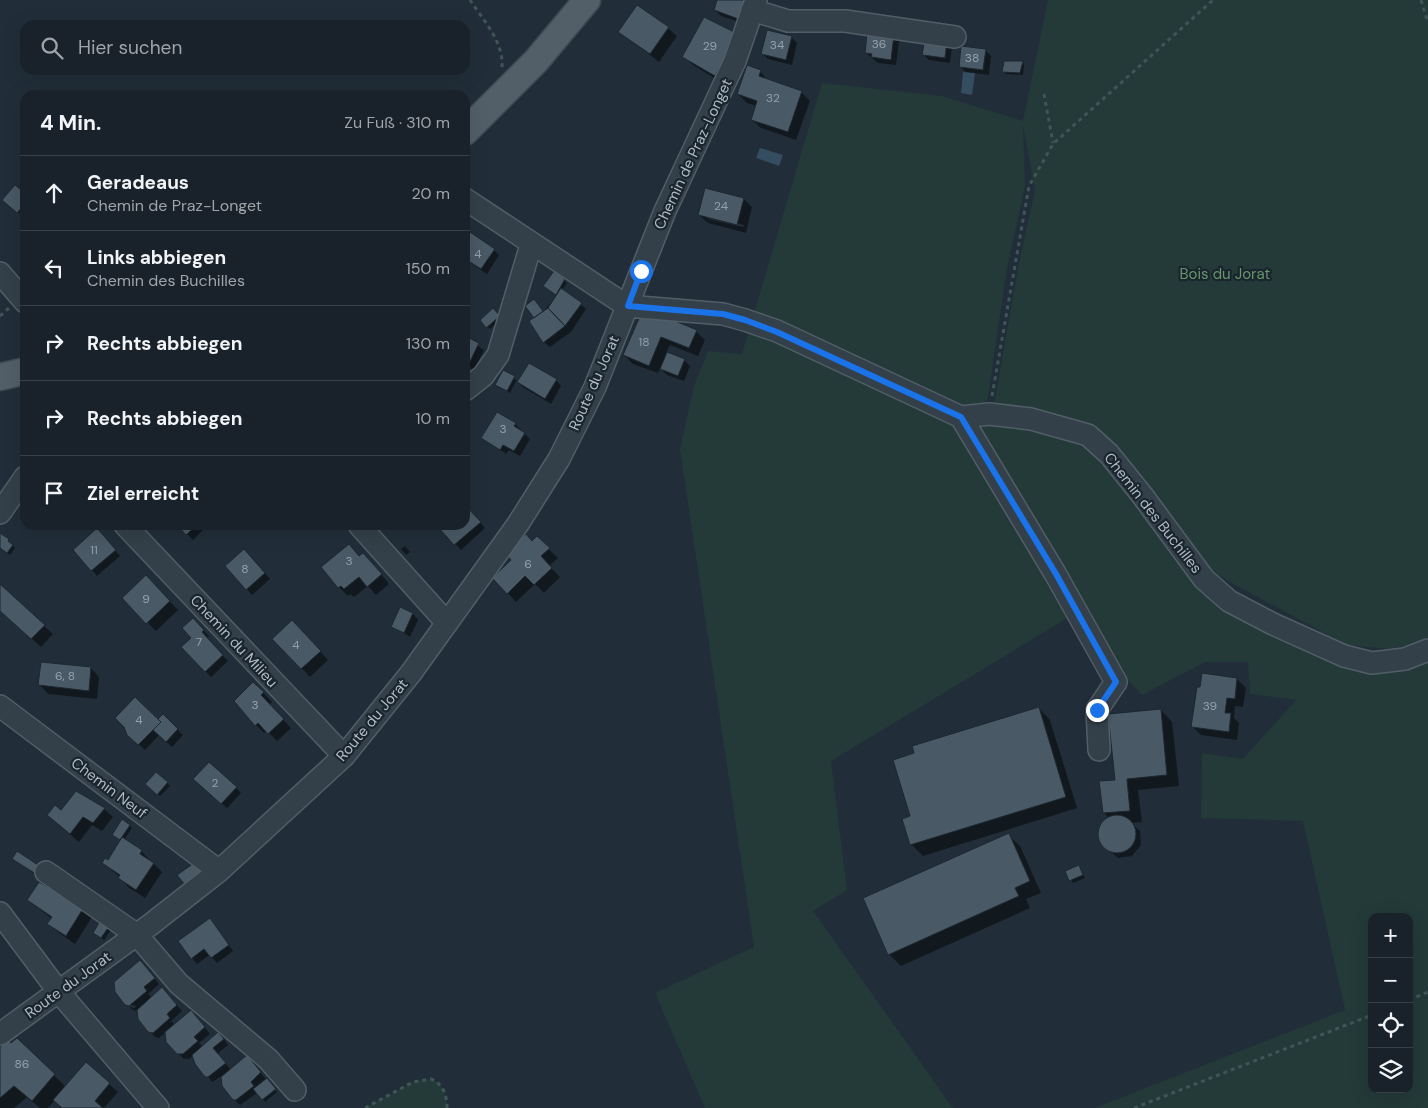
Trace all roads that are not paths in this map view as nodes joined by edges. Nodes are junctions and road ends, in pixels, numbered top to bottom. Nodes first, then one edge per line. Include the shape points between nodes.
1 (587, 0) edge
2 (754, 5) edge
3 (955, 37) dead end
4 (470, 127) edge
5 (470, 203) edge
6 (531, 245) junction
7 (0, 273) edge
8 (20, 296) edge
9 (628, 306) junction
10 (20, 372) edge
11 (0, 377) edge
12 (470, 386) edge
13 (961, 417) junction
14 (20, 484) edge
15 (0, 513) edge
16 (130, 530) edge
17 (363, 530) edge
18 (447, 623) junction
19 (1428, 650) edge
20 (0, 706) edge
21 (1099, 750) dead end
22 (344, 756) junction
23 (219, 871) junction
24 (46, 872) dead end
25 (0, 913) edge
26 (137, 935) junction
27 (59, 992) junction
28 (0, 1034) edge
29 (295, 1090) dead end
30 (158, 1108) edge

1 - 4 main road via 536,61
2 - 3 street via 788,21 845,21
2 - 9 street, Chemin de Praz-Longet via 735,61 665,211
5 - 6 street
6 - 9 street
6 - 12 street via 498,355 483,376
7 - 8 street
9 - 13 street via 723,314 745,320
9 - 18 street, Route du Jorat via 595,387 559,459 518,524
10 - 11 main road
13 - 19 street, Chemin des Buchilles via 989,414 1031,419 1088,435 1109,454 1204,579 1229,601 1344,656 1372,663 1405,659
13 - 21 street via 1056,574 1116,682 1097,710
14 - 15 street
16 - 22 street, Chemin du Milieu
17 - 18 street
18 - 22 street, Route du Jorat
20 - 23 street, Chemin Neuf
22 - 23 street, Route du Jorat
23 - 26 street, Route du Jorat
24 - 26 street
25 - 27 street
26 - 27 street, Route du Jorat
26 - 29 street via 179,984 268,1059
27 - 28 street, Route du Jorat
27 - 30 street

